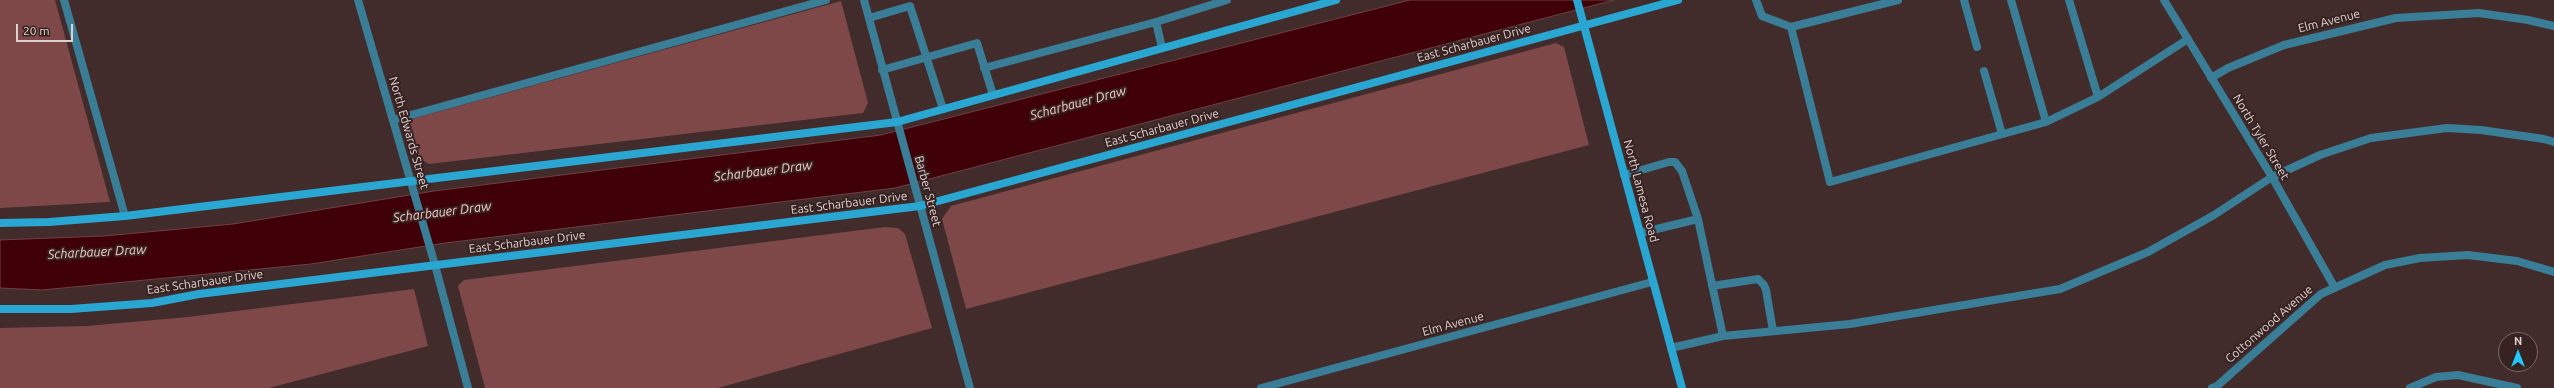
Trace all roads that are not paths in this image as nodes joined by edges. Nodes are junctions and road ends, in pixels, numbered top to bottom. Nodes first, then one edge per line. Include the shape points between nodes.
1 (64, 0) edge
2 (358, 0) edge
3 (826, 0) edge
4 (864, 0) edge
5 (1227, 0) edge
6 (1336, 0) edge
7 (1577, 0) edge
8 (1678, 0) edge
9 (1756, 0) edge
10 (1898, 0) edge
11 (1964, 0) edge
12 (2010, 0) edge
13 (2069, 0) edge
14 (2164, 0) edge
15 (1312, 3) edge
16 (869, 18) junction
17 (1156, 22) junction
18 (1583, 22) junction
19 (1791, 26) junction
20 (2554, 26) edge
21 (2188, 39) junction
22 (1977, 47) dead end
23 (1162, 48) junction
24 (928, 56) junction
25 (984, 68) junction
26 (882, 70) junction
27 (1984, 71) dead end
28 (2211, 78) junction
29 (992, 95) junction
30 (2098, 97) junction
31 (943, 109) junction
32 (393, 120) junction
33 (897, 122) junction
34 (2046, 122) junction
35 (2002, 134) junction
36 (2554, 142) edge
37 (1624, 175) junction
38 (2272, 177) junction
39 (410, 180) junction
40 (920, 206) junction
41 (125, 216) junction
42 (1698, 218) junction
43 (0, 223) edge
44 (1640, 233) junction
45 (435, 265) junction
46 (2554, 272) edge
47 (1652, 282) junction
48 (1712, 286) junction
49 (2335, 288) junction
50 (0, 309) edge
51 (1773, 331) junction
52 (1723, 336) junction
53 (1671, 348) junction
54 (2215, 387) edge
55 (468, 388) edge
56 (970, 388) edge
57 (1261, 388) edge
58 (1682, 388) edge
59 (2410, 388) edge
60 (2517, 388) edge

1 - 41 street
2 - 32 street, North Edwards Street
3 - 32 street
4 - 16 street, Barber Street
5 - 17 street
6 - 15 main road
7 - 18 main road, North Lamesa Road
8 - 18 main road, East Scharbauer Drive
9 - 19 street via 1762,16
10 - 19 street
11 - 22 street
12 - 34 street
13 - 30 street
14 - 21 street, North Tyler Street
15 - 23 main road
16 - 24 street via 910,6
16 - 26 street, Barber Street
17 - 23 street
17 - 25 street
18 - 37 main road, North Lamesa Road
18 - 40 main road, East Scharbauer Drive
19 - 35 street via 1830,182
20 - 28 street, Elm Avenue via 2480,14 2396,18 2284,45 2228,68
21 - 28 street, North Tyler Street
21 - 30 street
23 - 29 main road
24 - 25 street via 977,43
24 - 26 street
24 - 31 street
25 - 29 street
26 - 33 street, Barber Street
27 - 35 street
28 - 38 street, North Tyler Street
29 - 31 main road
30 - 34 street
31 - 33 main road
32 - 39 street, North Edwards Street
33 - 39 main road
33 - 40 street, Barber Street
34 - 35 street
36 - 38 street via 2481,130 2447,128 2371,138 2320,155
37 - 42 street via 1675,162 1682,171
37 - 44 main road, North Lamesa Road
38 - 49 street, North Tyler Street
38 - 51 street via 2148,252 2060,289 1850,324
39 - 41 main road
39 - 45 street, North Edwards Street
40 - 45 main road, East Scharbauer Drive
40 - 56 street, Barber Street
41 - 43 main road
42 - 44 street
42 - 48 street
44 - 47 main road, North Lamesa Road
45 - 50 main road, East Scharbauer Drive via 199,294 152,303 71,309
45 - 55 street, North Edwards Street
46 - 49 street, Cottonwood Avenue via 2517,261 2449,255 2385,265 2354,277
47 - 53 main road, North Lamesa Road
47 - 57 street, Elm Avenue
48 - 51 street via 1758,279 1766,290
48 - 52 street
49 - 54 street, Cottonwood Avenue via 2320,294
51 - 52 street
52 - 53 street
53 - 58 main road, North Lamesa Road
59 - 60 street via 2436,377 2458,375

